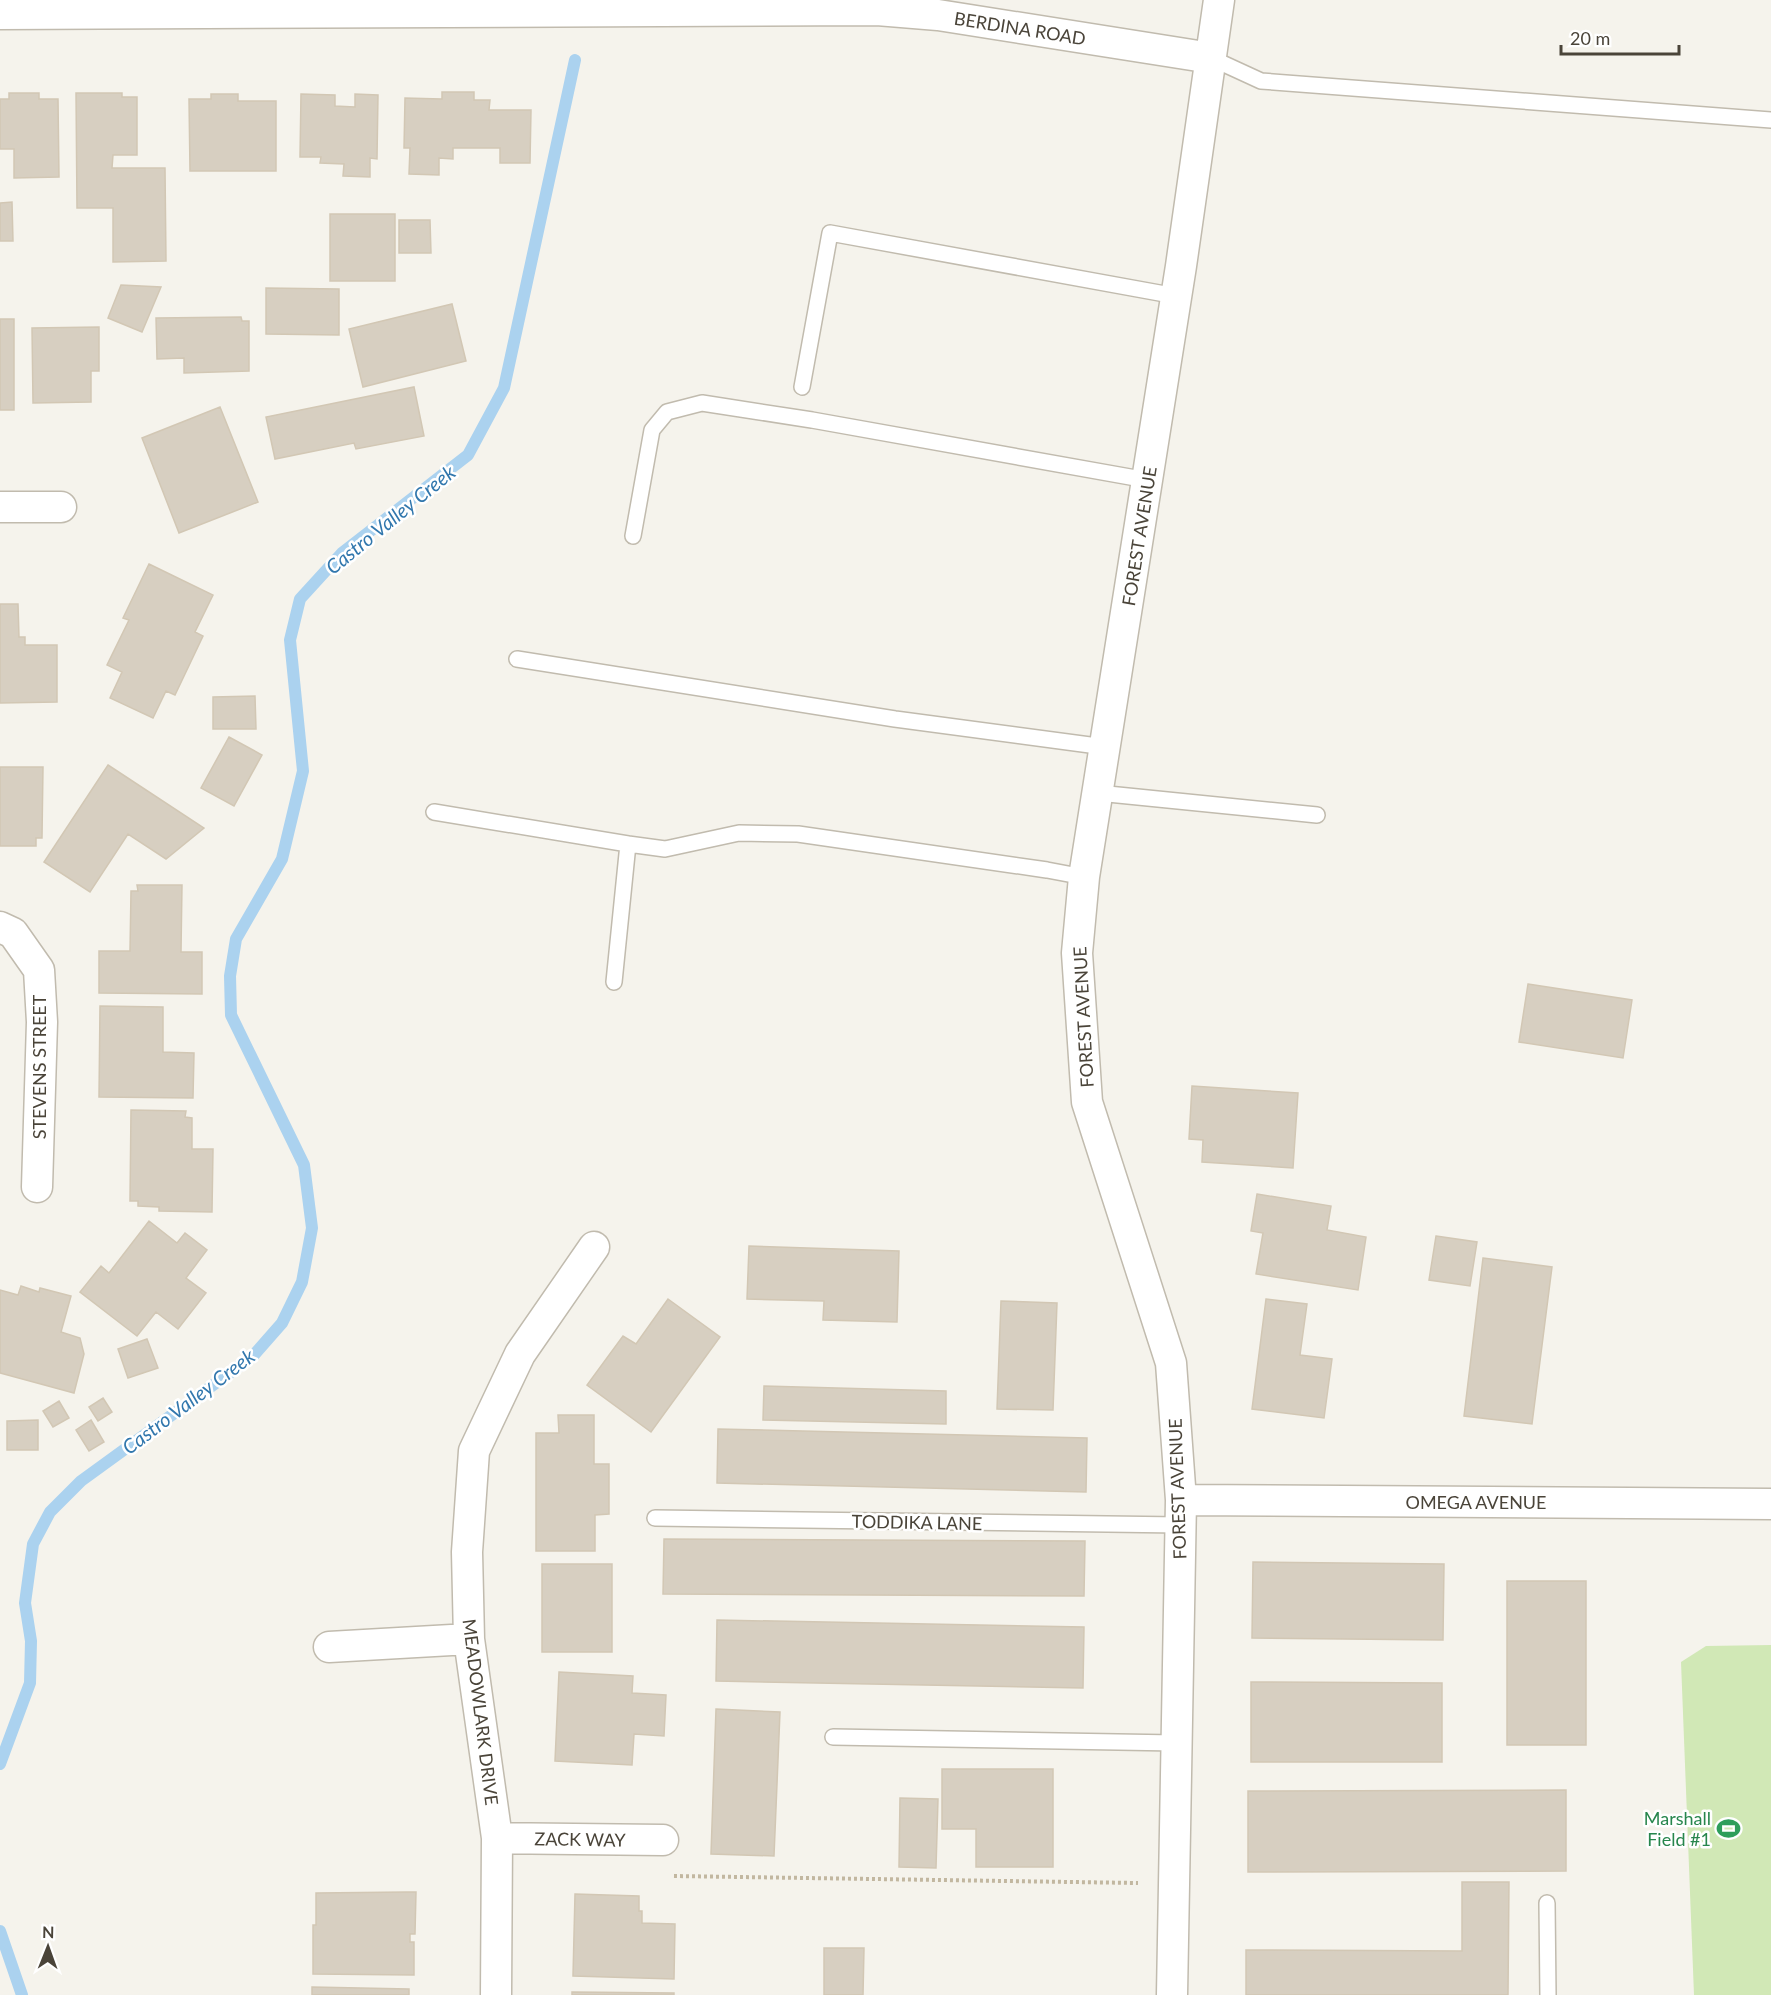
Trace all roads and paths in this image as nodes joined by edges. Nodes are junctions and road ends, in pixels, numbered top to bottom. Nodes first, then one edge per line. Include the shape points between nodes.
1 (1220, 0) edge
2 (0, 14) edge
3 (1211, 58) junction
4 (1771, 120) edge
5 (1176, 296) junction
6 (802, 387) dead end
7 (1147, 480) junction
8 (0, 507) edge
9 (61, 507) dead end
10 (633, 536) dead end
11 (516, 659) dead end
12 (1105, 747) junction
13 (1098, 793) junction
14 (434, 812) dead end
15 (1317, 815) dead end
16 (628, 844) junction
17 (1084, 877) junction
18 (0, 927) edge
19 (614, 982) dead end
20 (38, 1187) dead end
21 (594, 1247) dead end
22 (1771, 1504) edge
23 (1180, 1512) junction
24 (655, 1518) dead end
25 (469, 1639) junction
26 (329, 1647) dead end
27 (833, 1737) dead end
28 (1176, 1743) junction
29 (498, 1838) junction
30 (663, 1840) dead end
31 (671, 1875) dead end
32 (1174, 1884) junction
33 (1547, 1903) dead end
34 (496, 1995) edge
35 (1172, 1995) edge
36 (1548, 1995) edge

1 - 3 street, FOREST AVENUE
2 - 3 street, BERDINA ROAD via 877,10 938,15
3 - 4 lane via 1261,81
3 - 5 street, FOREST AVENUE
5 - 6 lane via 830,233
5 - 7 street, FOREST AVENUE
7 - 10 lane via 702,403 667,412 652,430
7 - 12 street, FOREST AVENUE
8 - 9 street
11 - 12 lane via 895,719
12 - 13 street, FOREST AVENUE
13 - 15 lane
13 - 17 street, FOREST AVENUE
14 - 16 lane
16 - 17 lane via 665,849 739,833 798,834
16 - 19 lane
17 - 23 street, FOREST AVENUE via 1077,954 1087,1102 1171,1363
18 - 20 street, STEVENS STREET via 12,933 39,970 42,1022
21 - 25 street, MEADOWLARK DRIVE via 520,1354 474,1451 467,1552
22 - 23 street, OMEGA AVENUE
23 - 24 lane, TODDIKA LANE
23 - 28 street, FOREST AVENUE
25 - 26 street
25 - 29 street, MEADOWLARK DRIVE
27 - 28 lane
28 - 32 street, FOREST AVENUE
29 - 30 street, ZACK WAY
29 - 34 street, MEADOWLARK DRIVE
31 - 32 path
32 - 35 street, FOREST AVENUE
33 - 36 lane

